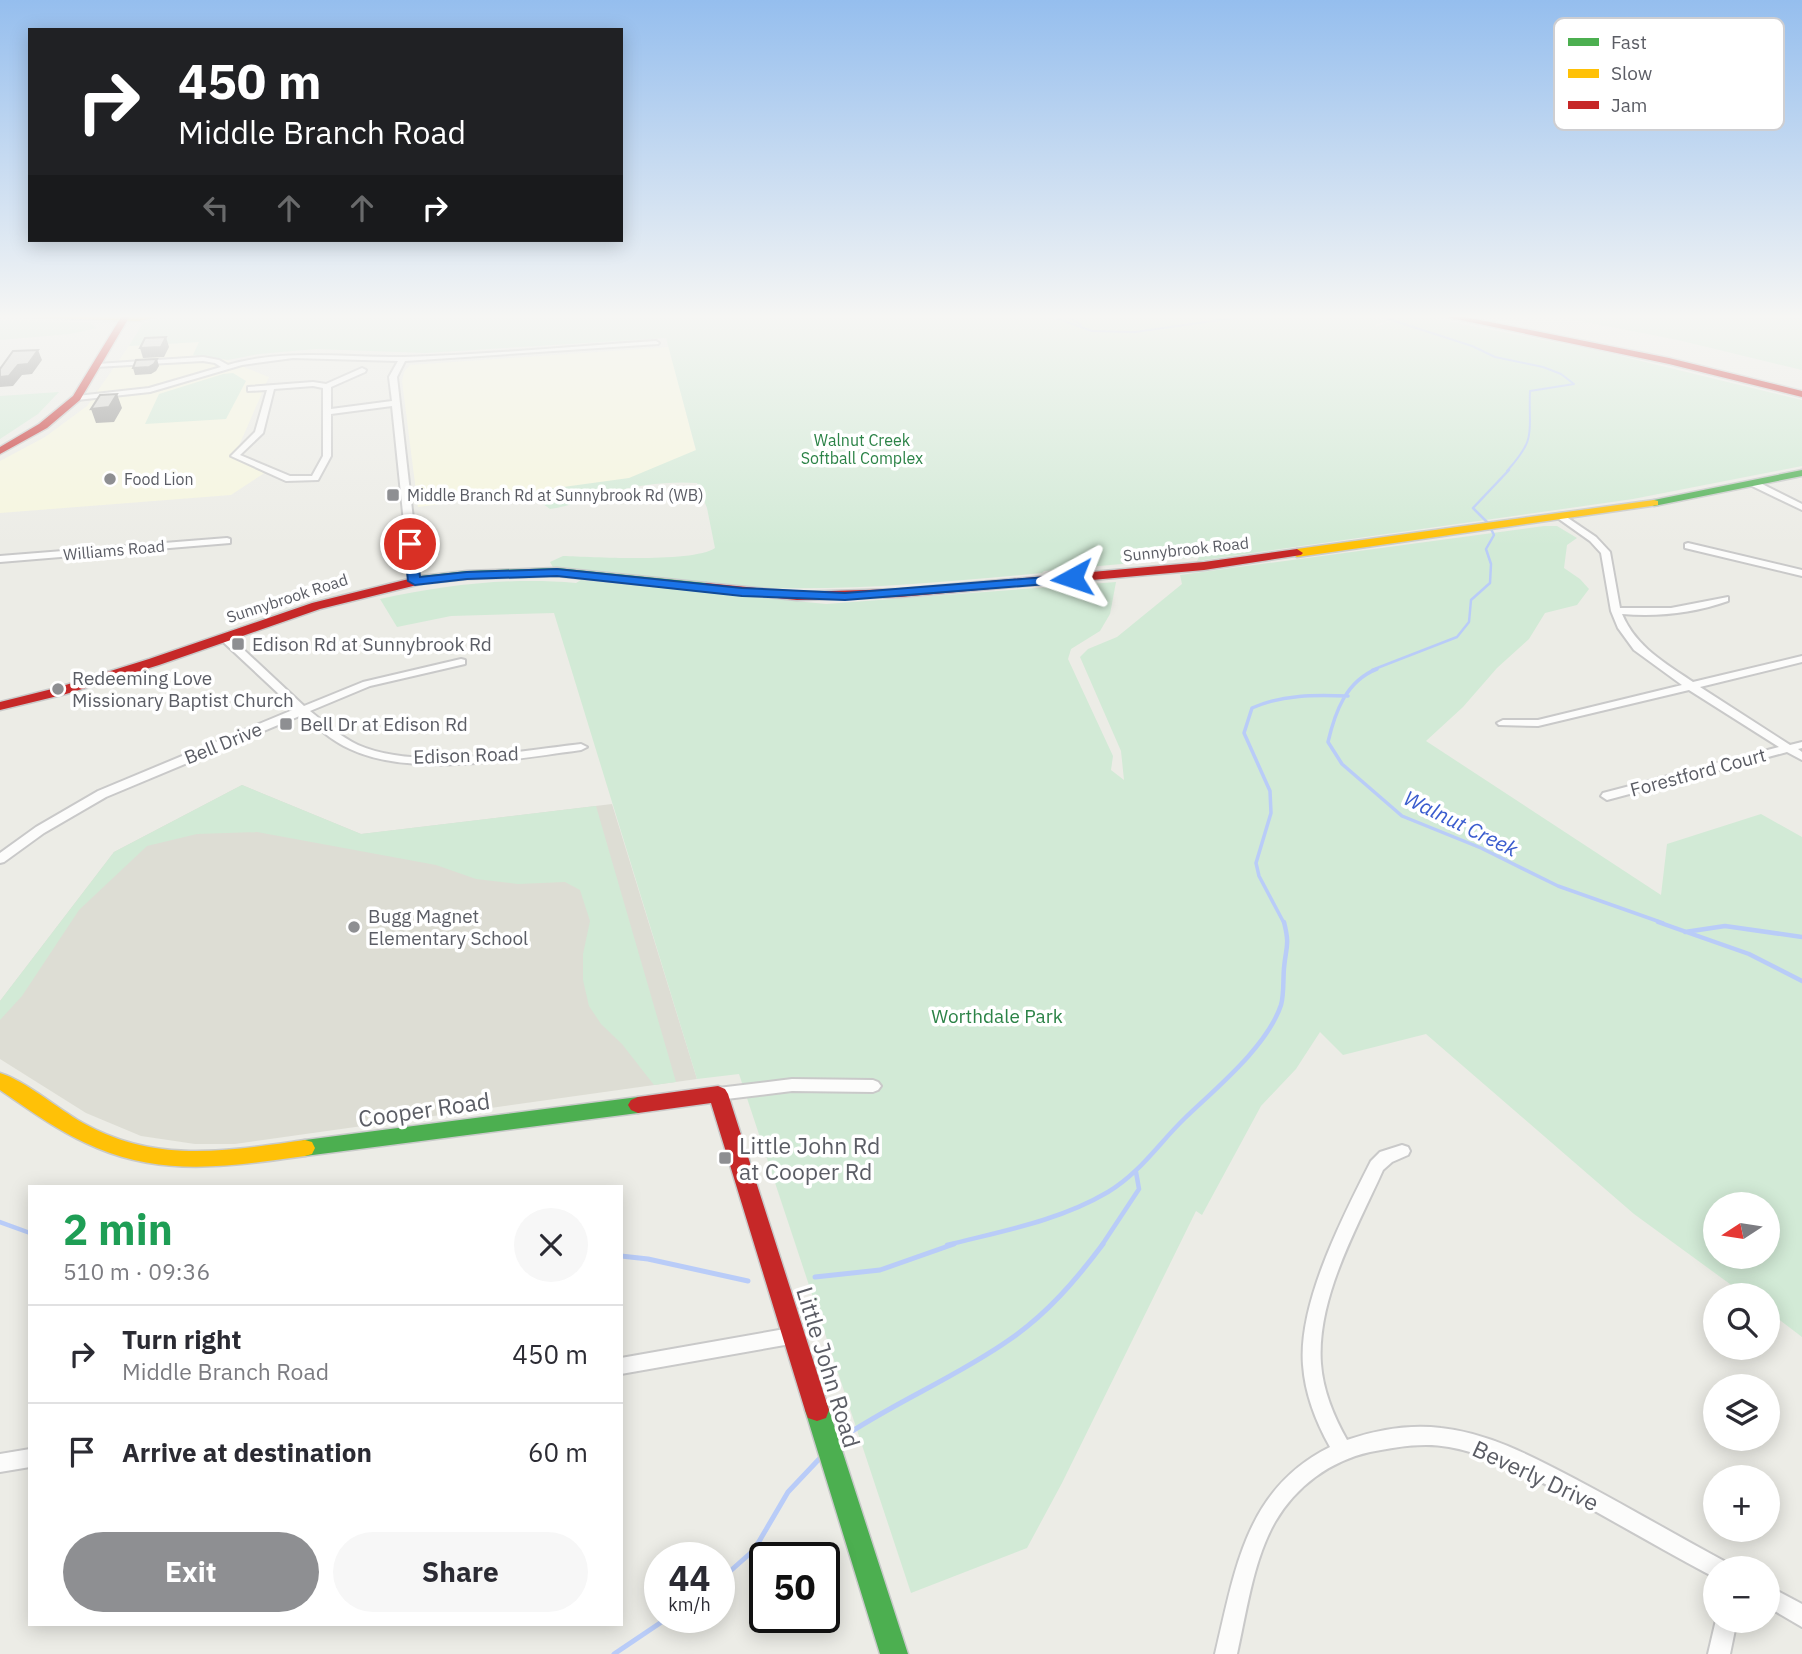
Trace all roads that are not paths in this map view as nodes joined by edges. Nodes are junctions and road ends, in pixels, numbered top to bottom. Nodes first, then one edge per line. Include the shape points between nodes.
1 (81, 391) edge
2 (139, 391) edge
3 (270, 391) edge
4 (327, 391) edge
5 (394, 391) edge
6 (77, 398) junction
7 (395, 404) junction
8 (327, 412) junction
9 (0, 451) edge
10 (1802, 473) edge
11 (1759, 483) junction
12 (1802, 501) edge
13 (1802, 507) edge
14 (1562, 517) junction
15 (227, 541) dead end
16 (1688, 546) dead end
17 (0, 559) edge
18 (1802, 573) edge
19 (415, 581) junction
20 (1725, 600) dead end
21 (1616, 611) junction
22 (224, 637) junction
23 (1802, 659) edge
24 (461, 662) dead end
25 (1691, 686) junction
26 (0, 706) edge
27 (305, 709) junction
28 (1503, 723) dead end
29 (1802, 745) edge
30 (581, 747) dead end
31 (1789, 748) junction
32 (1802, 757) edge
33 (1608, 796) dead end
34 (0, 859) edge
35 (0, 1080) edge
36 (873, 1086) dead end
37 (718, 1094) junction
38 (1402, 1152) dead end
39 (796, 1335) junction
40 (623, 1366) edge
41 (1341, 1449) junction
42 (28, 1458) edge
43 (0, 1463) edge
44 (1703, 1560) edge
45 (1780, 1603) edge
46 (1802, 1616) edge
47 (1724, 1633) edge
48 (894, 1654) edge
49 (1226, 1654) edge
50 (1719, 1654) edge

1 - 6 main road
2 - 6 street
3 - 8 street via 259,433 235,456 289,479 315,478 327,456
4 - 8 street
5 - 7 street
6 - 9 main road via 43,426
7 - 8 street
7 - 19 street
10 - 11 main road, Sunnybrook Road
11 - 12 street
11 - 13 street
11 - 14 main road, Sunnybrook Road
14 - 19 main road, Sunnybrook Road via 1205,566 845,596 742,592 557,572
14 - 21 street via 1605,552
15 - 17 street, Williams Road
16 - 18 street
19 - 22 main road, Sunnybrook Road via 316,606
20 - 21 street via 1673,613
21 - 25 street via 1622,628 1638,648
22 - 26 main road, Sunnybrook Road via 74,687
22 - 27 street, Edison Road
23 - 25 street
24 - 27 street, Bell Drive via 367,684
25 - 28 street via 1538,723
25 - 31 street
27 - 30 street, Edison Road via 355,747 389,756 481,758
27 - 34 street, Bell Drive via 102,794
29 - 31 street, Forestford Court
31 - 32 street
31 - 33 street, Forestford Court
35 - 37 main road, Cooper Road via 97,1139 122,1150 178,1160 245,1156
36 - 37 street, Cooper Road via 792,1085
37 - 39 main road, Little John Road
38 - 41 street via 1377,1166 1329,1276 1312,1337 1315,1384 1327,1424
39 - 40 street
39 - 48 main road, Little John Road
41 - 44 street, Beverly Drive via 1425,1436 1476,1445 1562,1483
41 - 49 street via 1303,1474 1268,1516 1256,1541
42 - 43 street
45 - 46 street
47 - 50 street

